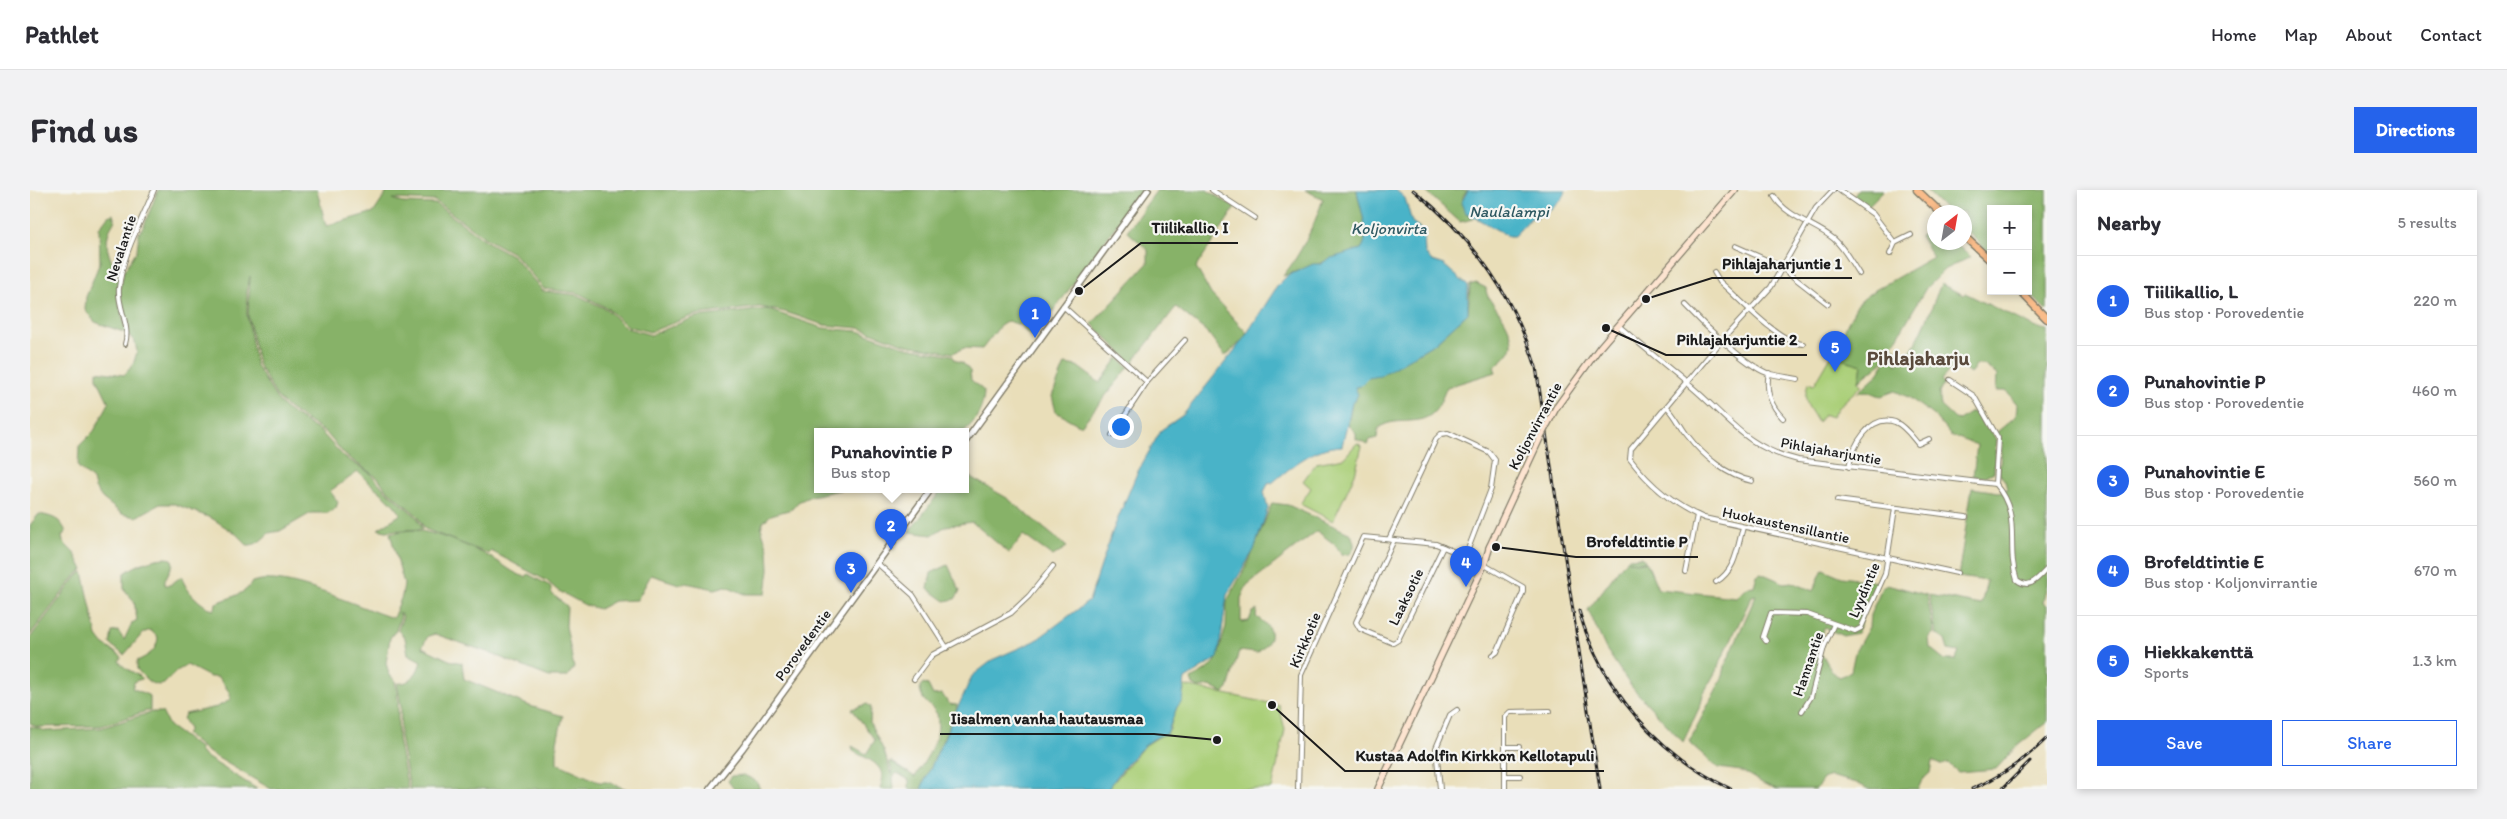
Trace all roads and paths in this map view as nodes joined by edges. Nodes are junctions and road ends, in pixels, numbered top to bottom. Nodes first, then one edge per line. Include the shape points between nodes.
1 (154, 190) edge
2 (1148, 190) edge
3 (1212, 190) edge
4 (1735, 190) edge
5 (1833, 190) edge
6 (1840, 190) edge
7 (1917, 190) edge
8 (1774, 196) dead end
9 (1933, 205) edge
10 (1256, 218) dead end
11 (1807, 222) junction
12 (1911, 235) dead end
13 (1895, 244) junction
14 (1972, 244) edge
15 (1735, 246) dead end
16 (1890, 254) dead end
17 (1987, 258) edge
18 (1782, 268) junction
19 (1714, 272) dead end
20 (1859, 274) dead end
21 (2024, 295) edge
22 (1685, 304) dead end
23 (1828, 304) dead end
24 (1064, 306) junction
25 (1752, 309) junction
26 (2047, 318) edge
27 (1619, 326) junction
28 (1723, 339) junction
29 (1185, 340) dead end
30 (125, 344) dead end
31 (1803, 344) dead end
32 (1769, 374) junction
33 (1798, 379) dead end
34 (1950, 380) dead end
35 (1147, 382) junction
36 (1686, 382) junction
37 (1667, 407) junction
38 (1783, 418) dead end
39 (1112, 435) dead end
40 (969, 437) edge
41 (1929, 439) dead end
42 (1849, 467) junction
43 (1752, 481) dead end
44 (1995, 484) junction
45 (928, 493) edge
46 (1837, 500) dead end
47 (1895, 508) junction
48 (1697, 515) junction
49 (1966, 517) dead end
50 (1743, 527) junction
51 (1391, 539) junction
52 (1443, 547) junction
53 (1467, 558) junction
54 (1889, 558) junction
55 (877, 563) junction
56 (1482, 565) junction
57 (1054, 566) dead end
58 (2047, 569) edge
59 (1686, 571) dead end
60 (1957, 573) dead end
61 (1716, 582) dead end
62 (1834, 624) junction
63 (1766, 641) dead end
64 (947, 648) junction
65 (1493, 655) dead end
66 (914, 679) dead end
67 (1457, 710) dead end
68 (1550, 711) dead end
69 (1802, 711) dead end
70 (1505, 747) junction
71 (1519, 747) dead end
72 (1505, 776) junction
73 (1520, 776) dead end
74 (710, 789) edge
75 (1298, 789) edge
76 (1378, 789) edge
77 (1440, 789) edge
78 (1505, 789) edge

1 - 30 street, Nevalantie via 121,277 119,297 128,336
2 - 24 street
3 - 10 street
4 - 27 main road, Koljonvirrantie
5 - 11 street
6 - 13 street via 1873,214
7 - 9 highway
8 - 11 street via 1784,208
11 - 18 street
11 - 20 street via 1838,243
12 - 13 street
13 - 16 street
14 - 17 highway
15 - 18 street
18 - 23 street
18 - 25 street via 1771,288
19 - 25 street via 1720,282
21 - 26 highway
22 - 28 street
24 - 35 street
24 - 40 street
25 - 28 street
25 - 31 street via 1779,335
27 - 36 street, Pihlajaharjuntie
27 - 56 main road, Koljonvirrantie, bridge via 1556,408
28 - 32 street
28 - 36 street
29 - 35 street
32 - 33 street
32 - 38 street via 1770,398
34 - 44 street via 1974,396 1998,438
35 - 39 street
36 - 37 street
36 - 42 street, Pihlajaharjuntie via 1732,427 1759,446 1798,460
37 - 43 street via 1710,459 1730,473
37 - 48 street, Huokaustensillantie via 1631,449 1630,459 1663,493
41 - 42 street via 1918,444 1897,423 1877,423 1868,428 1860,439
42 - 44 street, Pihlajaharjuntie
44 - 58 street via 2004,495 2013,525 2013,562 2017,580 2030,585
45 - 55 street, Porovedentie
46 - 47 street
47 - 49 street
47 - 54 street, Lyydintie
48 - 50 street, Huokaustensillantie
48 - 59 street
50 - 54 street, Huokaustensillantie
50 - 61 street via 1732,567
51 - 52 street via 1430,542
51 - 52 street, Laaksotie via 1356,620 1360,629 1390,643 1397,642
51 - 53 street via 1436,439 1448,433 1489,452 1495,460 1491,489
51 - 75 street, Kirkkotie via 1364,537 1307,657 1301,675
52 - 53 street
53 - 56 street
54 - 60 street, Huokaustensillantie
54 - 62 street, Lyydintie via 1886,574 1861,628 1855,631
55 - 64 street via 913,595
55 - 74 street, Porovedentie
56 - 65 street via 1523,589
56 - 76 main road, Koljonvirrantie
57 - 64 street via 1030,596 1011,613
62 - 63 street, Lyydintie via 1807,614 1771,613 1763,637
62 - 69 street, Hannantie via 1824,647 1811,697
64 - 66 street via 932,655
67 - 77 street via 1450,715 1436,748
68 - 70 street via 1506,714
70 - 71 street
70 - 72 street
72 - 73 street
72 - 78 street

